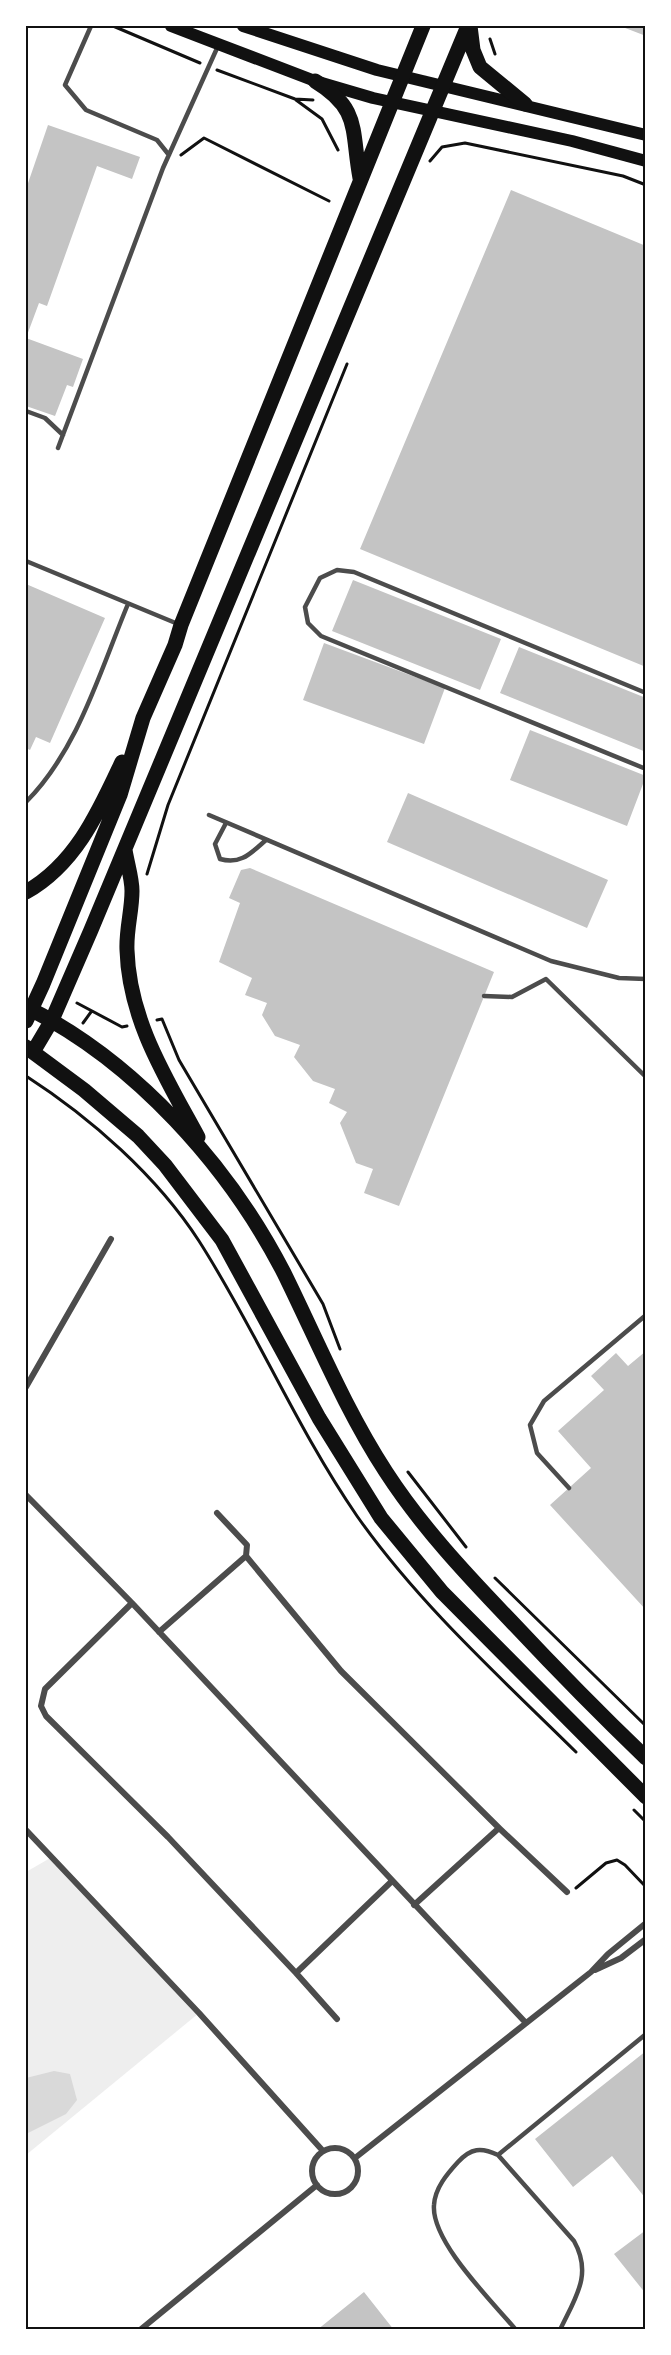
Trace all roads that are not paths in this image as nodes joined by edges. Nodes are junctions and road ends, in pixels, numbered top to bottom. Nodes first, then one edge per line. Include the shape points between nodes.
1 (91, 26) edge
2 (171, 26) edge
3 (243, 26) edge
4 (423, 26) edge
5 (469, 26) edge
6 (219, 45) junction
7 (402, 76) junction
8 (315, 81) junction
9 (443, 87) junction
10 (392, 102) junction
11 (525, 104) junction
12 (433, 111) junction
13 (645, 135) edge
14 (169, 155) junction
15 (645, 161) edge
16 (360, 178) junction
17 (26, 411) edge
18 (63, 435) junction
19 (58, 448) dead end
20 (26, 561) edge
21 (128, 603) junction
22 (181, 625) junction
23 (645, 693) edge
24 (143, 718) junction
25 (645, 769) edge
26 (26, 802) edge
27 (209, 815) dead end
28 (226, 823) junction
29 (266, 840) junction
30 (125, 850) junction
31 (26, 892) edge
32 (645, 979) edge
33 (484, 996) dead end
34 (27, 1012) edge
35 (51, 1020) junction
36 (29, 1050) edge
37 (645, 1077) edge
38 (211, 1159) junction
39 (111, 1239) dead end
40 (645, 1315) edge
41 (26, 1387) edge
42 (569, 1488) dead end
43 (26, 1495) edge
44 (217, 1513) dead end
45 (246, 1556) junction
46 (132, 1603) junction
47 (159, 1632) junction
48 (645, 1758) edge
49 (645, 1797) edge
50 (500, 1828) junction
51 (26, 1830) edge
52 (391, 1882) junction
53 (567, 1892) road end
54 (414, 1905) junction
55 (645, 1923) edge
56 (645, 1939) edge
57 (591, 1972) junction
58 (296, 1973) junction
59 (337, 2019) dead end
60 (526, 2023) junction
61 (645, 2034) edge
62 (323, 2151) junction
63 (498, 2155) junction
64 (355, 2158) junction
65 (317, 2185) junction
66 (140, 2330) edge
67 (516, 2330) edge
68 (560, 2330) edge

1 - 14 lane via 65,85 86,110 157,140
2 - 6 main road
3 - 7 main road
4 - 7 main road
5 - 9 main road
5 - 11 main road via 480,68
6 - 8 main road
6 - 14 lane
7 - 9 main road
7 - 10 main road
8 - 10 main road
8 - 16 main road via 346,105
9 - 11 main road
9 - 12 main road
10 - 12 main road
10 - 16 main road
11 - 13 main road
12 - 15 main road
12 - 30 main road
14 - 18 lane
16 - 22 main road
17 - 18 lane via 45,418
18 - 19 lane
20 - 21 lane
21 - 22 lane
21 - 26 lane via 68,744 45,781
22 - 24 main road
23 - 25 lane via 354,572 337,570 320,578 304,608 308,623 321,636
24 - 31 main road via 82,839 59,866
24 - 34 main road via 120,795
27 - 28 lane
28 - 29 lane
28 - 29 lane via 215,844 220,859 232,862 244,858
29 - 32 lane via 551,962 619,978
30 - 35 main road
30 - 38 main road via 132,890 127,950 140,1023
33 - 37 lane via 512,996 546,979
34 - 35 main road
35 - 36 main road
35 - 38 main road via 143,1090
36 - 49 main road via 114,1115 165,1165 222,1240 319,1418 381,1518 442,1592
38 - 48 main road via 264,1238 348,1408 403,1497 472,1581
39 - 41 street
40 - 42 lane via 544,1401 530,1425 537,1453
43 - 46 street
44 - 45 street via 246,1545
45 - 47 street
45 - 50 street via 342,1671
46 - 47 street
46 - 58 street via 45,1689 41,1706 46,1716 168,1837
47 - 52 street
50 - 53 street
50 - 54 street
51 - 62 street
52 - 54 street
52 - 58 street
54 - 60 street
55 - 57 street
56 - 57 street via 621,1958
57 - 60 street
58 - 59 street
60 - 64 street
61 - 63 lane
62 - 64 street via 347,2150
62 - 65 street via 312,2171
63 - 67 lane via 477,2149 463,2157 446,2175 434,2206 436,2223 451,2251
63 - 68 lane via 582,2255 584,2273
64 - 65 street via 358,2173 352,2187 338,2194
65 - 66 street

